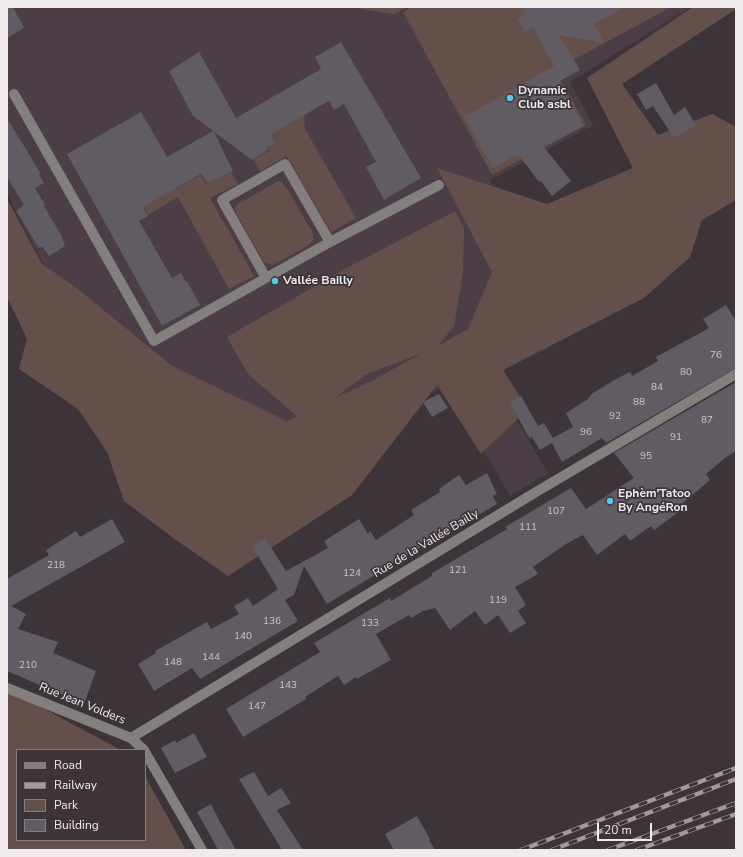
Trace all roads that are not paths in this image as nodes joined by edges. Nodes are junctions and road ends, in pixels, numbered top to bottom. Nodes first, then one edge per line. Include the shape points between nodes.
1 (14, 94) dead end
2 (439, 185) dead end
3 (330, 242) junction
4 (266, 278) junction
5 (736, 374) edge
6 (7, 688) edge
7 (131, 738) junction
8 (142, 749) edge
9 (146, 754) edge
10 (202, 850) edge

1 - 4 street via 154,341
2 - 3 street
3 - 4 street
3 - 4 street via 285,164 279,167 222,200
5 - 7 street, Rue de la Vallée Bailly
6 - 7 street, Rue Jean Volders
7 - 8 street, Rue Jean Volders
9 - 10 street, Rue Jean Volders

